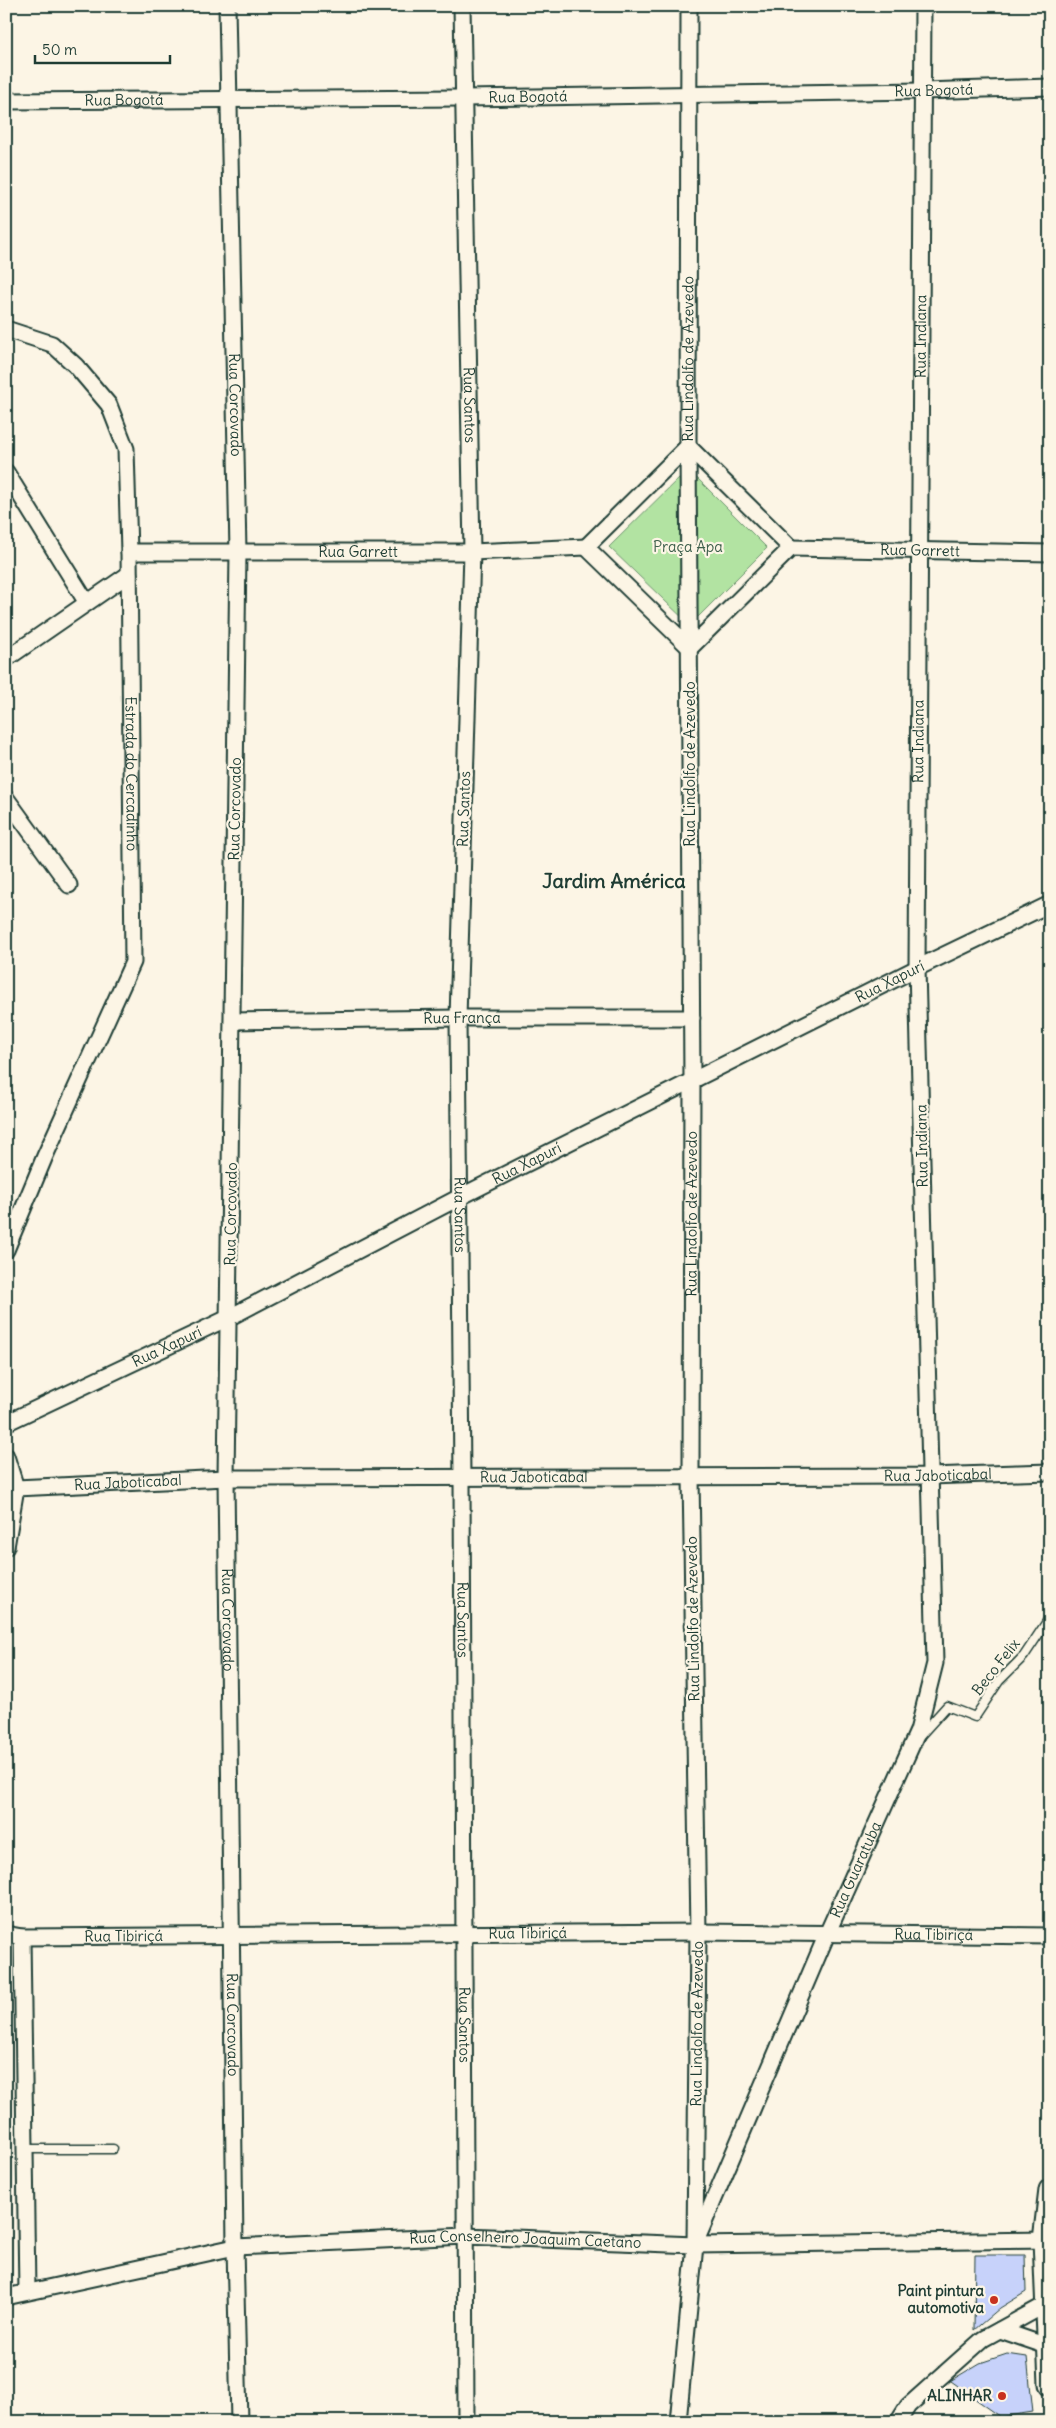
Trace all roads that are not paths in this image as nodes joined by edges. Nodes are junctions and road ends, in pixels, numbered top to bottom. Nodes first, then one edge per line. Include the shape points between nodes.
1 (227, 6) edge
2 (462, 6) edge
3 (689, 6) edge
4 (922, 6) edge
5 (1050, 87) edge
6 (923, 91) junction
7 (689, 93) junction
8 (462, 98) junction
9 (228, 100) junction
10 (6, 101) edge
11 (6, 329) edge
12 (688, 446) junction
13 (6, 472) edge
14 (586, 547) junction
15 (791, 548) junction
16 (921, 550) junction
17 (129, 552) junction
18 (238, 552) junction
19 (472, 552) junction
20 (1050, 553) edge
21 (129, 574) junction
22 (87, 603) junction
23 (690, 648) junction
24 (6, 659) edge
25 (6, 798) edge
26 (69, 885) dead end
27 (1050, 904) edge
28 (918, 968) junction
29 (458, 1018) junction
30 (692, 1018) junction
31 (233, 1021) junction
32 (692, 1081) junction
33 (460, 1197) junction
34 (6, 1250) edge
35 (230, 1317) junction
36 (6, 1423) edge
37 (6, 1456) edge
38 (1050, 1472) edge
39 (930, 1476) junction
40 (691, 1477) junction
41 (226, 1478) junction
42 (462, 1479) junction
43 (16, 1488) junction
44 (6, 1547) edge
45 (1050, 1617) edge
46 (913, 1744) junction
47 (698, 1932) junction
48 (462, 1933) junction
49 (6, 1934) edge
50 (827, 1934) junction
51 (231, 1935) junction
52 (1050, 1936) edge
53 (22, 1937) junction
54 (24, 2148) junction
55 (113, 2149) dead end
56 (1050, 2190) edge
57 (465, 2236) junction
58 (1047, 2240) edge
59 (695, 2245) junction
60 (235, 2247) junction
61 (27, 2291) junction
62 (6, 2297) edge
63 (1045, 2305) junction
64 (1000, 2330) junction
65 (1047, 2346) junction
66 (1050, 2384) edge
67 (240, 2422) edge
68 (466, 2422) edge
69 (678, 2422) edge
70 (898, 2422) edge

1 - 9 street, Rua Corcovado
2 - 8 street, Rua Santos
3 - 7 street, Rua Lindolfo de Azevedo
4 - 6 street, Rua Indiana
5 - 6 street, Rua Bogotá
6 - 7 street, Rua Bogotá
6 - 16 street, Rua Indiana
7 - 8 street, Rua Bogotá
7 - 12 street, Rua Lindolfo de Azevedo
8 - 9 street, Rua Bogotá
8 - 19 street, Rua Santos
9 - 10 street, Rua Bogotá
9 - 18 street, Rua Corcovado
11 - 17 street, Estrada do Cercadinho via 52,344 109,404 126,449
12 - 14 street
12 - 15 street
12 - 23 street, Rua Lindolfo de Azevedo
13 - 22 street
14 - 19 street, Rua Garrett
14 - 23 street
15 - 16 street, Rua Garrett
15 - 23 street
16 - 20 street, Rua Garrett
16 - 28 street, Rua Indiana
17 - 18 street, Rua Garrett
17 - 21 street, Estrada do Cercadinho
18 - 19 street, Rua Garrett
18 - 31 street, Rua Corcovado
19 - 29 street, Rua Santos
21 - 22 street
21 - 34 street, Estrada do Cercadinho via 133,962
22 - 24 street
23 - 30 street, Rua Lindolfo de Azevedo
25 - 26 street
27 - 28 street, Rua Xapurí
28 - 32 street, Rua Xapurí
28 - 39 street, Rua Indiana
29 - 30 street, Rua França
29 - 31 street, Rua França
29 - 33 street, Rua Santos
30 - 32 street, Rua Lindolfo de Azevedo
31 - 35 street, Rua Corcovado
32 - 33 street, Rua Xapurí
32 - 40 street, Rua Lindolfo de Azevedo
33 - 35 street, Rua Xapurí
33 - 42 street, Rua Santos
35 - 36 street, Rua Xapurí
35 - 41 street, Rua Corcovado
37 - 43 street
38 - 39 street, Rua Jaboticabal
39 - 40 street, Rua Jaboticabal
39 - 46 street, Rua Guaratuba via 935,1663
40 - 42 street, Rua Jaboticabal
40 - 47 street, Rua Lindolfo de Azevedo
41 - 42 street, Rua Jaboticabal
41 - 43 street, Rua Jaboticabal
41 - 51 street, Rua Corcovado
42 - 48 street, Rua Santos
43 - 44 street
45 - 46 lane, Beco Felix via 1024,1656 999,1681 975,1717 947,1706
46 - 50 street, Rua Guaratuba
47 - 48 street, Rua Tibiriçá
47 - 50 street, Rua Tibiriçá
47 - 59 street, Rua Lindolfo de Azevedo
48 - 51 street, Rua Tibiriçá
48 - 57 street, Rua Santos
49 - 53 street, Rua Tibiriçá
50 - 52 street, Rua Tibiriçá
50 - 59 street, Rua Guaratuba
51 - 53 street, Rua Tibiriçá
51 - 60 street, Rua Corcovado
53 - 54 street
54 - 55 lane
54 - 61 street
56 - 58 main road
57 - 59 street, Rua Conselheiro Joaquim Caetano
57 - 60 street, Rua Conselheiro Joaquim Caetano
57 - 68 street, Rua Santos
58 - 59 street, Rua Conselheiro Joaquim Caetano
58 - 63 main road
59 - 69 street, Rua Lindolfo de Azevedo
60 - 61 street, Rua Conselheiro Joaquim Caetano
60 - 67 street, Rua Corcovado
61 - 62 street, Rua Conselheiro Joaquim Caetano
63 - 64 street
63 - 65 main road
64 - 65 street
64 - 70 street via 983,2339 941,2374 908,2406
65 - 66 main road

